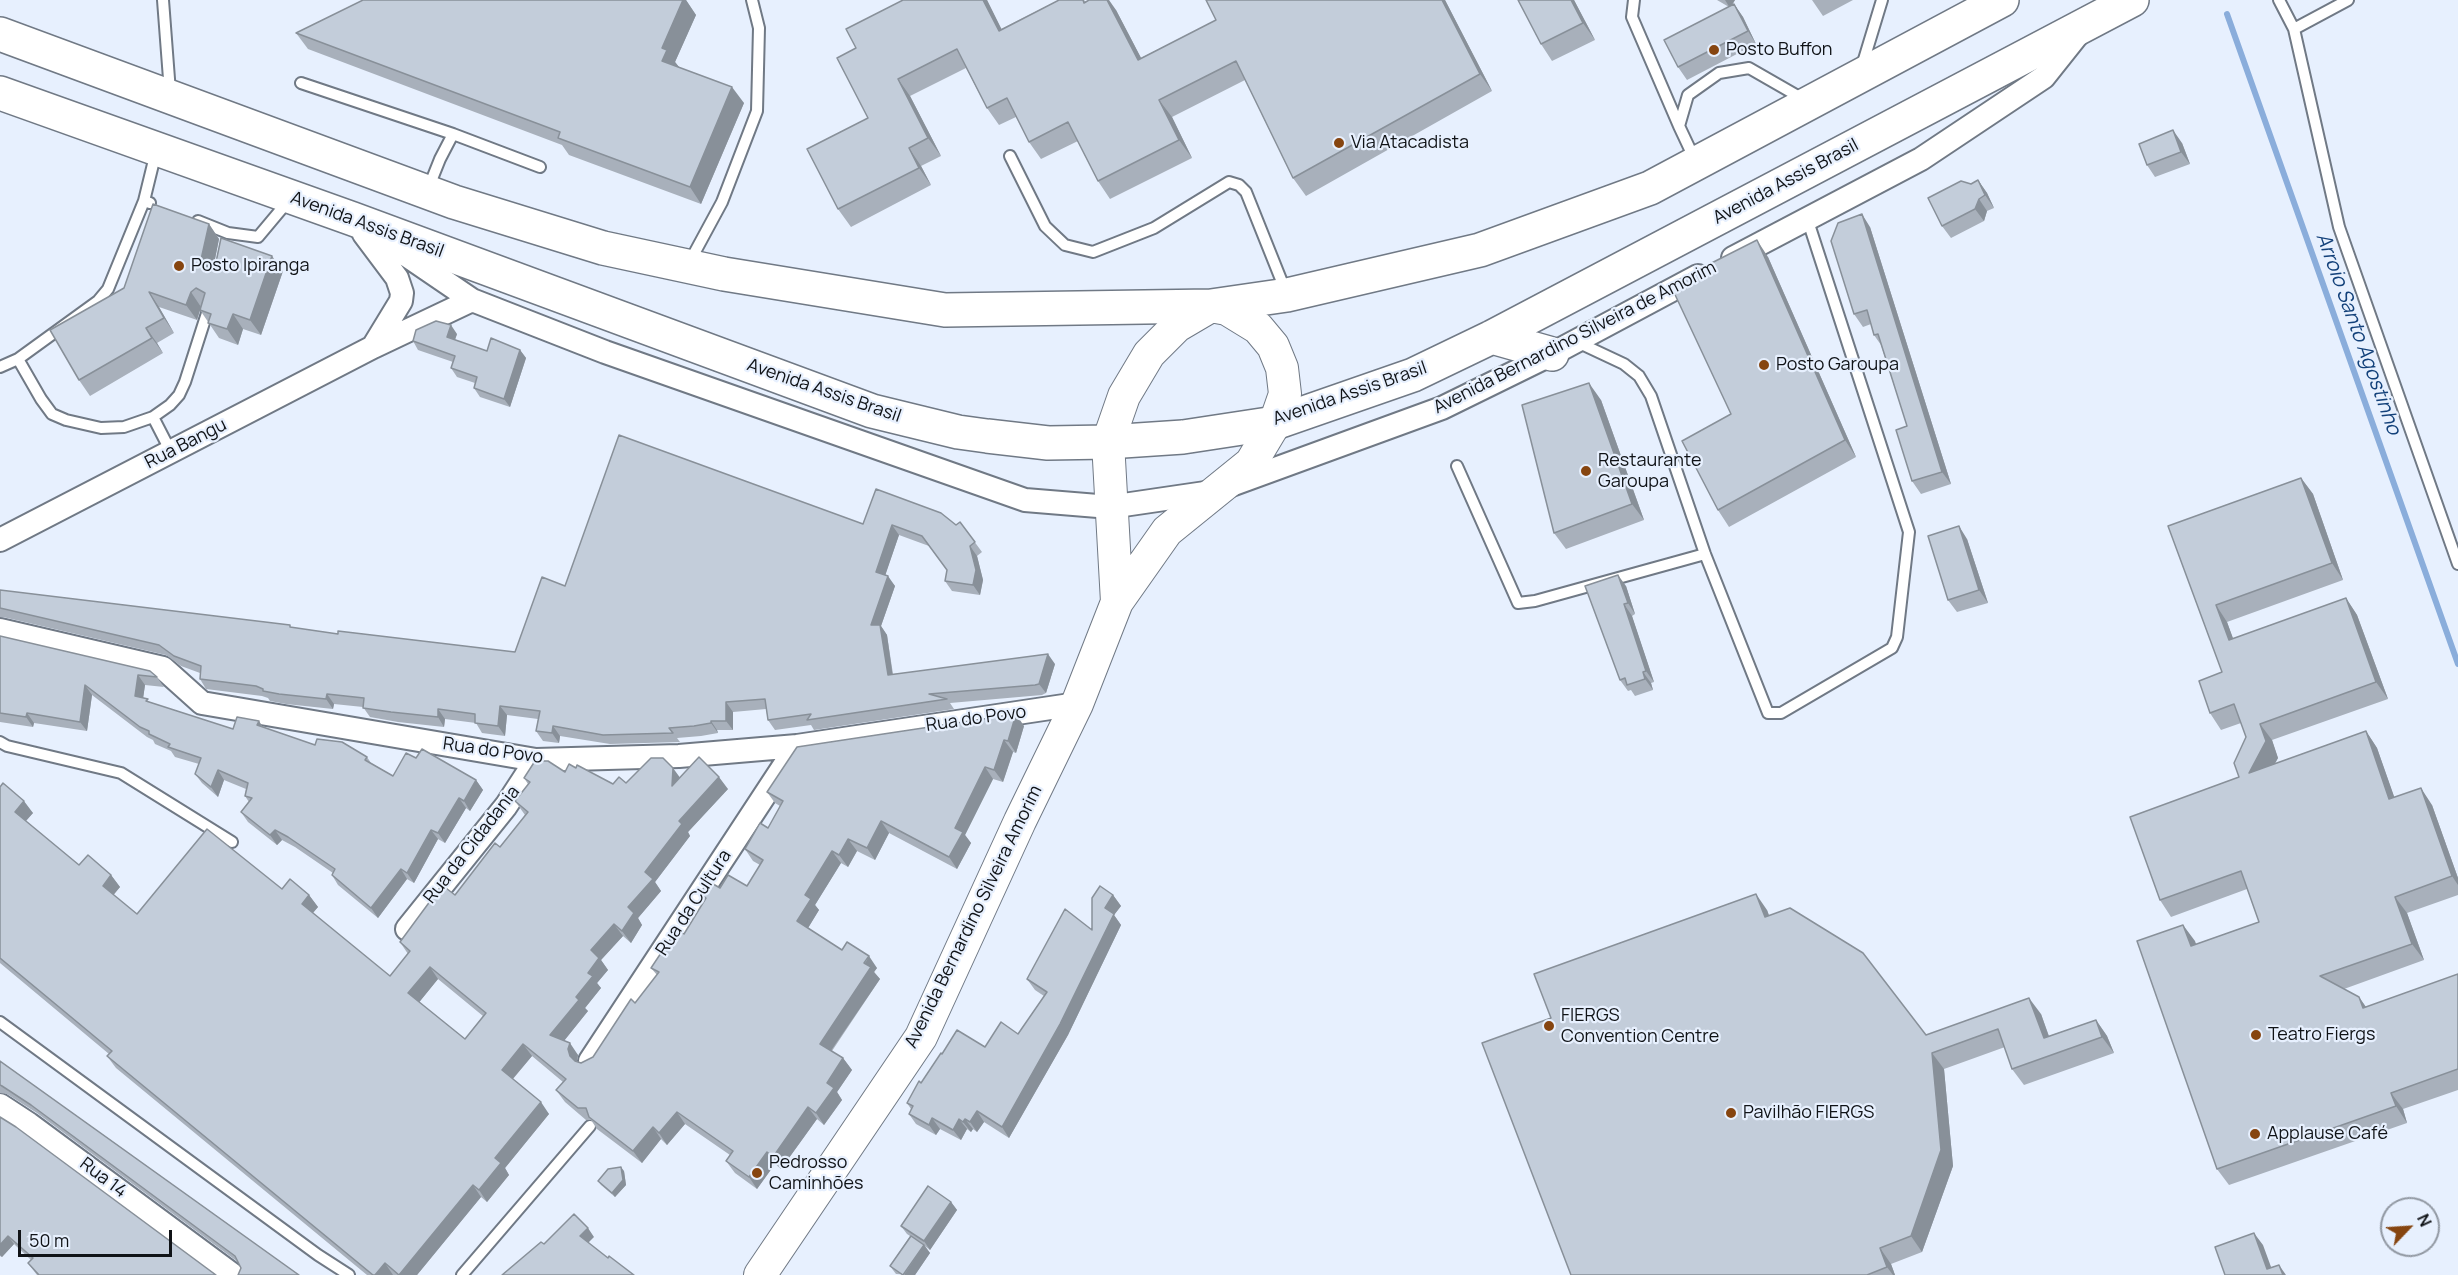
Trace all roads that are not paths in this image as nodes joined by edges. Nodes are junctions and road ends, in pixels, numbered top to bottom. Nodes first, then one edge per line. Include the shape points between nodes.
1 (163, 0) edge
2 (752, 0) edge
3 (1634, 0) edge
4 (2002, 0) edge
5 (2132, 0) edge
6 (2279, 0) edge
7 (2348, 0) edge
8 (1880, 1) edge
9 (2087, 23) junction
10 (2294, 29) junction
11 (0, 34) edge
12 (1859, 76) junction
13 (301, 83) dead end
14 (0, 93) edge
15 (170, 96) junction
16 (1809, 103) junction
17 (1679, 126) junction
18 (453, 134) junction
19 (157, 149) junction
20 (1010, 156) dead end
21 (1696, 163) junction
22 (540, 167) dead end
23 (427, 192) junction
24 (291, 197) junction
25 (144, 201) junction
26 (165, 209) edge
27 (186, 217) edge
28 (1807, 218) junction
29 (353, 219) junction
30 (228, 233) junction
31 (226, 245) edge
32 (687, 266) junction
33 (1287, 295) junction
34 (472, 300) junction
35 (1211, 306) junction
36 (208, 310) edge
37 (1492, 337) junction
38 (373, 347) junction
39 (1563, 348) junction
40 (18, 359) junction
41 (0, 367) edge
42 (153, 417) junction
43 (1275, 423) junction
44 (1108, 442) junction
45 (171, 452) junction
46 (1458, 466) dead end
47 (1212, 492) junction
48 (1110, 507) junction
49 (0, 540) edge
50 (1705, 554) junction
51 (2458, 564) edge
52 (1117, 602) junction
53 (0, 630) edge
54 (1077, 704) junction
55 (0, 742) edge
56 (797, 746) junction
57 (536, 760) junction
58 (232, 842) dead end
59 (407, 929) edge
60 (0, 1022) edge
61 (590, 1060) edge
62 (0, 1105) edge
63 (590, 1126) edge
64 (233, 1275) edge
65 (349, 1275) edge
66 (462, 1275) edge
67 (760, 1275) edge

1 - 15 lane
2 - 32 lane via 759,28 757,111 722,202
3 - 17 lane via 1632,17
4 - 12 main road
5 - 9 main road, Avenida Assis Brasil
6 - 10 lane
7 - 10 lane
8 - 12 lane
9 - 28 street, Avenida Bernardino Silveira de Amorim via 2044,77 1920,159
9 - 37 main road, Avenida Assis Brasil
10 - 51 lane via 2339,227
11 - 15 main road
12 - 16 main road
13 - 18 lane
14 - 19 main road, Avenida Assis Brasil
15 - 23 main road
16 - 17 lane via 1749,68 1719,73 1688,95
16 - 21 main road
17 - 21 lane
18 - 22 lane
18 - 23 lane
19 - 24 main road, Avenida Assis Brasil
19 - 25 lane
20 - 33 lane via 1044,226 1065,245 1093,252 1154,228 1229,182 1239,184
21 - 33 main road via 1650,188 1480,250
23 - 32 main road via 603,248
24 - 29 main road, Avenida Assis Brasil
24 - 30 lane via 258,237
25 - 26 lane
25 - 40 lane via 108,289 98,301
27 - 30 lane
28 - 39 street, Avenida Bernardino Silveira de Amorim
28 - 50 lane via 1909,532 1898,637 1882,656 1780,712 1767,713
29 - 34 street, Avenida Bernardino Silveira de Amorim
29 - 38 street via 397,278 402,293
29 - 44 main road, Avenida Assis Brasil via 872,411 987,436 1048,443
30 - 31 lane
32 - 35 main road via 945,310
33 - 35 main road
34 - 38 street, Rua Bangu
34 - 48 street, Avenida Bernardino Silveira de Amorim via 605,352 1025,500
35 - 43 main road, Avenida Bernardino Silveira Amorim via 1244,318 1273,346 1282,368 1285,394
35 - 44 main road, Avenida Bernardino Silveira Amorim via 1177,326 1149,354 1124,396
36 - 42 lane via 179,395
37 - 39 main road
37 - 43 main road, Avenida Assis Brasil via 1413,375
38 - 45 street, Rua Bangu
39 - 47 street, Avenida Bernardino Silveira de Amorim via 1442,408
39 - 50 lane via 1624,364 1639,376 1651,396
40 - 41 lane
40 - 42 lane via 52,414 101,428 124,427
42 - 45 lane
43 - 44 main road, Avenida Assis Brasil via 1183,438
43 - 47 main road, Avenida Bernardino Silveira Amorim via 1251,463
44 - 48 main road, Avenida Bernardino Silveira Amorim
45 - 49 street, Rua Bangu
46 - 50 lane via 1518,603
47 - 48 street, Avenida Bernardino Silveira de Amorim
47 - 52 main road, Avenida Bernardino Silveira Amorim via 1167,531
48 - 52 main road, Avenida Bernardino Silveira Amorim
52 - 54 main road, Avenida Bernardino Silveira Amorim
53 - 57 street, Rua do Povo via 163,668 202,704
54 - 56 street, Rua do Povo
54 - 67 main road, Avenida Bernardino Silveira Amorim via 921,1037
55 - 58 lane via 121,773
56 - 57 street, Rua do Povo via 679,756
56 - 61 street, Rua da Cultura
57 - 59 street, Rua da Cidadania via 506,806
60 - 65 lane
62 - 64 street, Rua 14
63 - 66 lane

